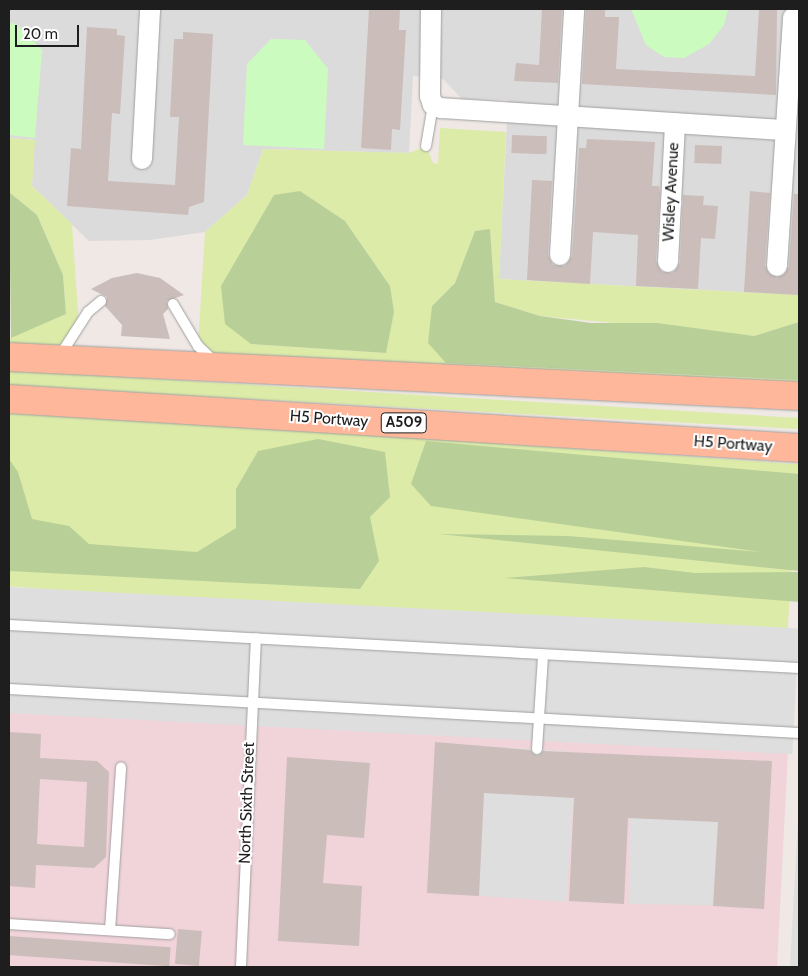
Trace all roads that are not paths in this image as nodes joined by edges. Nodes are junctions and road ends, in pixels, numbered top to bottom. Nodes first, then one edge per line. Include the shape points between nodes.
1 (150, 9) edge
2 (431, 9) edge
3 (574, 9) edge
4 (792, 18) dead end
5 (433, 105) junction
6 (568, 118) junction
7 (675, 123) junction
8 (784, 130) junction
9 (426, 146) dead end
10 (142, 159) dead end
11 (560, 254) dead end
12 (668, 262) dead end
13 (777, 266) dead end
14 (101, 301) dead end
15 (174, 304) dead end
16 (9, 357) edge
17 (58, 360) junction
18 (220, 368) junction
19 (799, 396) edge
20 (9, 399) edge
21 (799, 448) edge
22 (9, 625) edge
23 (256, 638) junction
24 (543, 656) junction
25 (799, 668) edge
26 (9, 690) edge
27 (252, 704) junction
28 (539, 719) junction
29 (799, 733) edge
30 (537, 749) dead end
31 (121, 768) dead end
32 (9, 924) edge
33 (110, 930) junction
34 (170, 934) dead end
35 (240, 967) edge

1 - 10 street
2 - 5 street
3 - 6 street
4 - 8 street
5 - 6 street, Wisley Avenue via 460,112
5 - 9 lane
6 - 7 street, Wisley Avenue
6 - 11 street
7 - 8 street, Wisley Avenue
7 - 12 street, Wisley Avenue
8 - 13 street
14 - 17 lane via 88,312
15 - 18 lane via 198,346
16 - 17 main road
17 - 18 main road
18 - 19 main road
20 - 21 main road, H5 Portway / A509
22 - 23 lane
23 - 24 lane
23 - 27 lane, North Sixth Street
24 - 25 lane
24 - 28 lane
26 - 27 lane
27 - 28 lane
27 - 35 lane, North Sixth Street
28 - 29 lane
28 - 30 lane
31 - 33 lane
32 - 33 lane
33 - 34 lane

